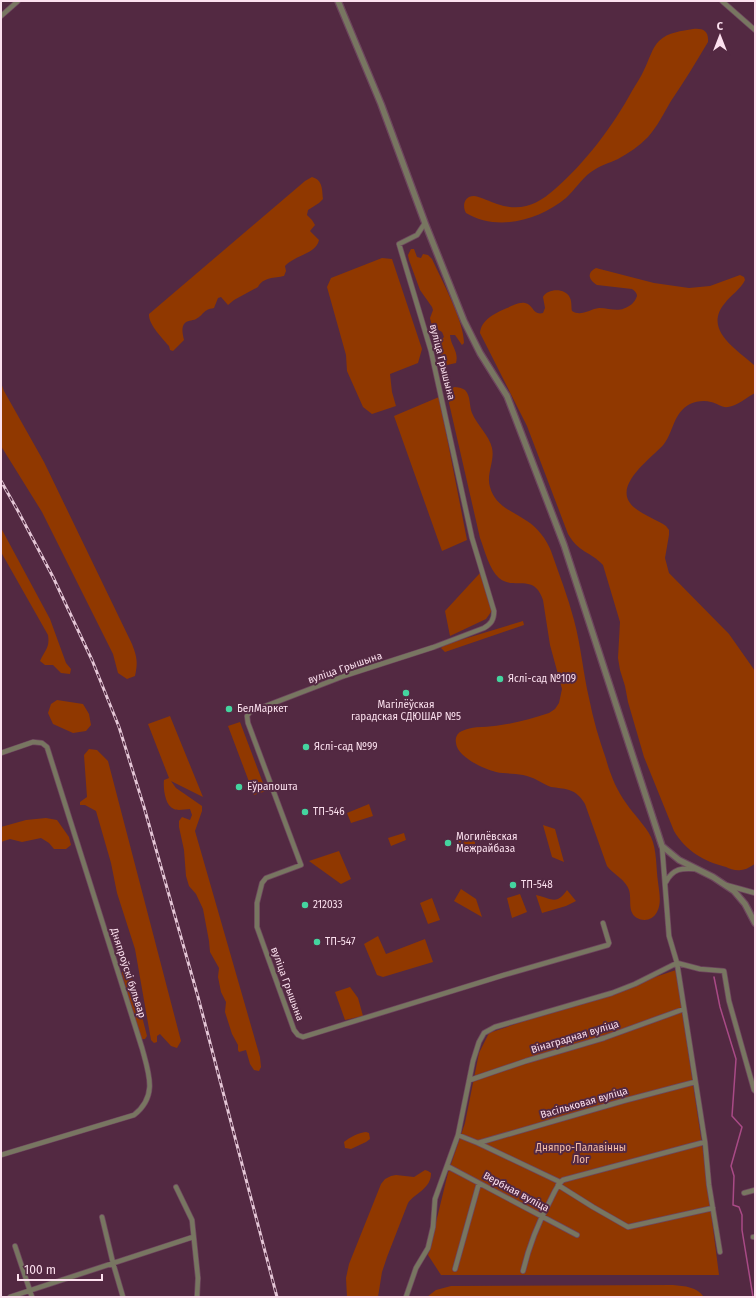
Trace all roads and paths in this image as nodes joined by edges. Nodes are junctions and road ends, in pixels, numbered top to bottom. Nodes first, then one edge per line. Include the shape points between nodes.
1 (18, 1) edge
2 (338, 1) edge
3 (722, 1) edge
4 (1, 16) edge
5 (755, 30) edge
6 (425, 223) junction
7 (1, 753) edge
8 (662, 846) junction
9 (696, 869) junction
10 (666, 882) junction
11 (725, 884) junction
12 (755, 893) edge
13 (603, 923) dead end
14 (755, 923) edge
15 (677, 963) junction
16 (684, 1009) junction
17 (470, 1080) junction
18 (696, 1082) junction
19 (754, 1090) edge
20 (458, 1135) junction
21 (705, 1142) junction
22 (478, 1143) junction
23 (1, 1156) edge
24 (447, 1166) junction
25 (479, 1183) junction
26 (559, 1183) junction
27 (176, 1187) dead end
28 (755, 1190) edge
29 (744, 1193) dead end
30 (713, 1208) junction
31 (542, 1216) junction
32 (102, 1217) dead end
33 (577, 1235) dead end
34 (193, 1237) junction
35 (15, 1246) dead end
36 (720, 1252) dead end
37 (113, 1263) junction
38 (456, 1269) dead end
39 (523, 1271) dead end
40 (30, 1290) junction
41 (10, 1297) edge
42 (32, 1297) edge
43 (123, 1297) edge
44 (197, 1297) edge
45 (406, 1297) edge

1 - 4 street
2 - 6 street via 381,104
3 - 5 street
6 - 8 street via 464,321 480,353 507,396 564,545
6 - 13 street, вуліца Грышына via 417,235 398,244 431,351 472,538 494,616 484,628 344,676 250,712 248,723 301,865 266,878 262,883 257,903 256,928 294,1030 303,1038 608,945
7 - 23 street, Дняпроўскі бульвар via 33,742 42,743 47,747 142,1048 151,1088 146,1102 134,1115
8 - 9 street
8 - 10 street
9 - 10 street via 684,868 674,871
9 - 11 street
10 - 15 street via 669,936
11 - 12 street
11 - 14 street via 740,896
15 - 16 street
15 - 17 street via 612,993 490,1029 480,1039
15 - 19 street via 724,972 729,1001
16 - 17 street, Вінаградная вуліца via 604,1038
16 - 18 street
17 - 20 street
18 - 21 street
18 - 22 street, Васільковая вуліца
20 - 22 street
20 - 24 street
21 - 26 street via 569,1177
21 - 30 street
22 - 26 street
24 - 25 street, Вербная вуліца
24 - 45 street via 435,1199 428,1248 416,1268
25 - 31 street, Вербная вуліца
25 - 38 street
26 - 30 street via 630,1228
26 - 31 street
27 - 34 street via 192,1220
28 - 29 street
30 - 36 street
31 - 33 street, Вербная вуліца
31 - 39 street via 532,1238
32 - 37 street
34 - 37 street
34 - 44 street via 198,1278
35 - 40 street
37 - 40 street
37 - 43 street
40 - 41 street
40 - 42 street

